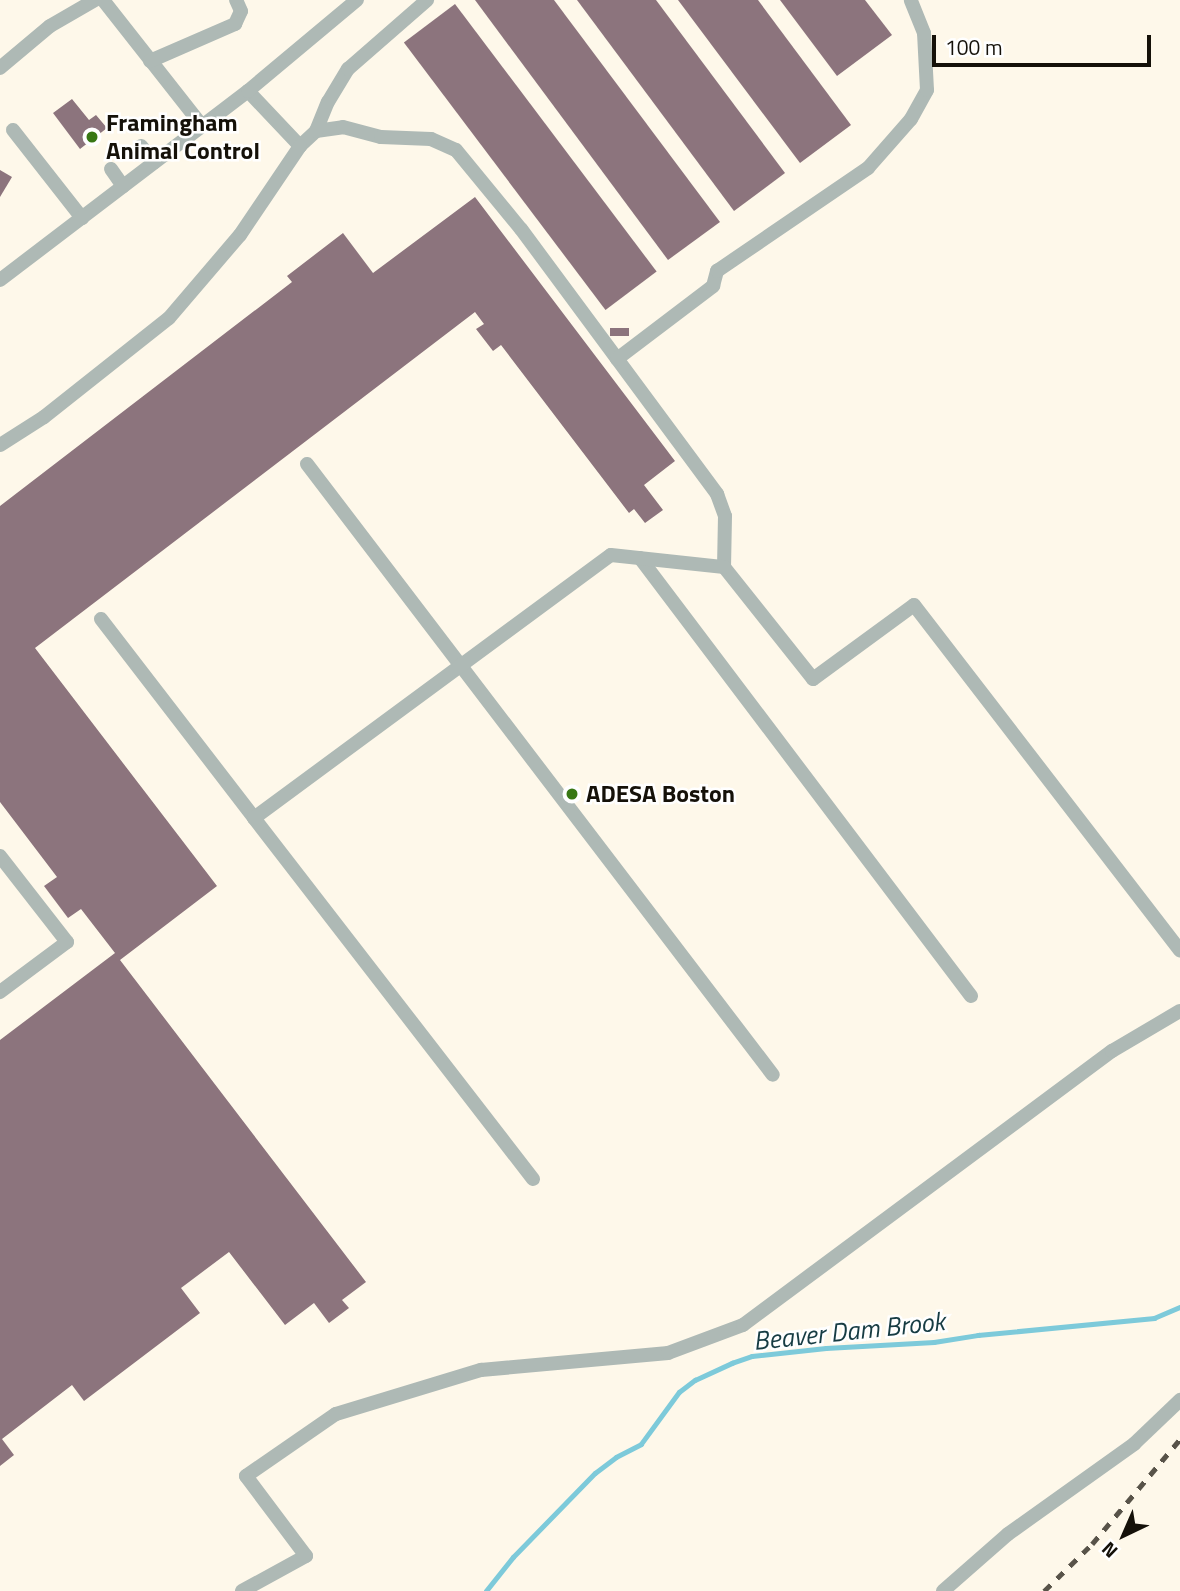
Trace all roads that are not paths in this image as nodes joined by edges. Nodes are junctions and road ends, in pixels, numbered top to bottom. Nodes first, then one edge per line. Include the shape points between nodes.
1 (95, 0) edge
2 (103, 0) edge
3 (236, 0) edge
4 (357, 0) edge
5 (427, 0) edge
6 (911, 0) edge
7 (150, 61) junction
8 (0, 68) edge
9 (248, 91) junction
10 (202, 127) junction
11 (13, 130) dead end
12 (316, 131) junction
13 (141, 146) dead end
14 (300, 146) junction
15 (154, 162) junction
16 (111, 169) dead end
17 (123, 186) junction
18 (82, 218) junction
19 (0, 280) edge
20 (617, 359) junction
21 (0, 445) edge
22 (307, 464) dead end
23 (640, 558) junction
24 (724, 567) junction
25 (102, 620) dead end
26 (461, 666) junction
27 (254, 818) junction
28 (0, 856) edge
29 (1180, 951) edge
30 (0, 992) edge
31 (971, 996) dead end
32 (1180, 1011) edge
33 (773, 1075) dead end
34 (533, 1179) dead end
35 (1180, 1399) edge
36 (242, 1591) edge
37 (943, 1591) edge

1 - 8 street via 50,26
2 - 7 street
3 - 7 street via 241,11 235,24
4 - 9 street
5 - 12 street via 348,69
6 - 20 street via 924,33 927,90 911,119 868,168 717,271 713,286
7 - 10 street
9 - 10 street
9 - 14 street
10 - 15 street
11 - 18 street
12 - 14 street
12 - 20 street via 342,127 381,137 431,139 456,150
13 - 15 street
14 - 21 street via 240,235 169,318 44,417
15 - 17 street
16 - 17 street
17 - 18 street
18 - 19 street
20 - 24 street via 717,494 725,516
22 - 26 street
23 - 24 street
23 - 26 street via 611,555
23 - 31 street
24 - 29 street via 813,679 914,604
25 - 27 street
26 - 27 street
26 - 33 street
27 - 34 street
28 - 30 street via 67,942
32 - 36 street via 1112,1051 743,1325 668,1353 481,1370 336,1414 246,1476 306,1556
35 - 37 street via 1134,1444 1009,1534

